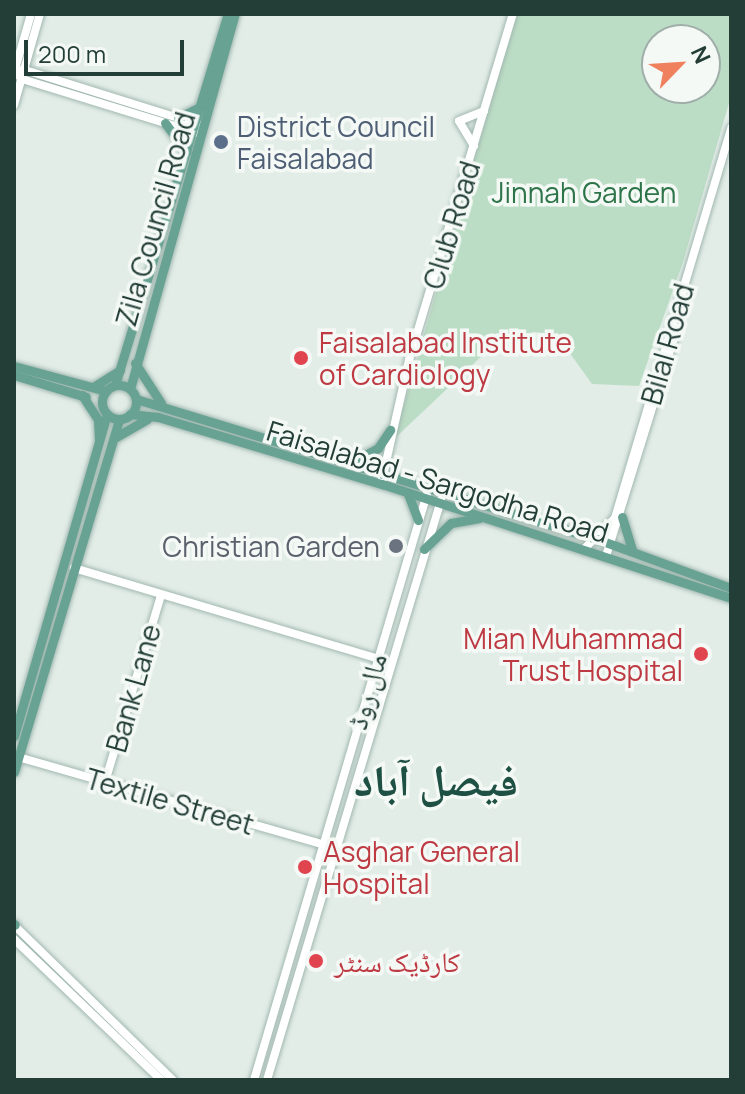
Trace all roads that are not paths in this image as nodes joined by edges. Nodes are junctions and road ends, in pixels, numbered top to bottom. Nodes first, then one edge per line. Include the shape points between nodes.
1 (31, 14) edge
2 (40, 14) edge
3 (228, 14) edge
4 (235, 14) edge
5 (513, 14) edge
6 (14, 72) edge
7 (24, 75) junction
8 (14, 105) edge
9 (201, 106) junction
10 (485, 110) junction
11 (178, 118) junction
12 (165, 123) junction
13 (731, 128) edge
14 (198, 129) junction
15 (474, 146) junction
16 (731, 147) edge
17 (187, 152) junction
18 (135, 363) junction
19 (14, 366) edge
20 (121, 370) junction
21 (14, 375) edge
22 (93, 387) junction
23 (110, 388) junction
24 (133, 394) junction
25 (82, 395) junction
26 (105, 410) junction
27 (130, 414) junction
28 (177, 416) junction
29 (158, 417) junction
30 (119, 419) junction
31 (390, 430) junction
32 (104, 450) junction
33 (347, 461) junction
34 (382, 473) junction
35 (382, 484) junction
36 (429, 487) junction
37 (444, 492) junction
38 (408, 494) junction
39 (426, 499) junction
40 (439, 503) junction
41 (483, 517) junction
42 (622, 517) junction
43 (418, 520) junction
44 (597, 539) junction
45 (611, 543) junction
46 (585, 548) junction
47 (424, 549) junction
48 (640, 555) junction
49 (606, 556) junction
50 (74, 568) junction
51 (731, 588) edge
52 (161, 595) junction
53 (731, 598) edge
54 (375, 658) junction
55 (388, 662) junction
56 (14, 736) edge
57 (18, 757) junction
58 (14, 772) edge
59 (105, 782) junction
60 (322, 844) junction
61 (14, 925) edge
62 (14, 939) edge
63 (161, 1080) edge
64 (173, 1080) edge
65 (254, 1080) edge
66 (267, 1080) edge

1 - 6 main road
2 - 7 main road
3 - 9 main road, Zila Council Road
4 - 14 main road, Zila Council Road
5 - 10 main road, Club Road
6 - 7 main road
7 - 8 main road
7 - 11 main road
7 - 12 main road
9 - 11 main road
9 - 14 main road, Zila Council Road
10 - 15 main road, Club Road
10 - 15 main road via 459,121
11 - 14 main road
12 - 14 main road
12 - 17 main road
13 - 44 main road, Bilal Road via 615,518
14 - 17 main road, Zila Council Road
14 - 18 main road, Zila Council Road
15 - 31 main road, Club Road
16 - 42 main road, Bilal Road
17 - 20 main road, Zila Council Road
18 - 24 main road, Zila Council Road
18 - 28 main road via 153,398
19 - 22 main road, Faisalabad - Sargodha Road
20 - 22 main road
20 - 23 main road, Zila Council Road
21 - 25 main road
22 - 23 main road, Faisalabad - Sargodha Road
23 - 24 main road, Faisalabad - Sargodha Road
23 - 26 main road, Zila Council Road
24 - 27 main road, Zila Council Road
24 - 28 main road, Faisalabad - Sargodha Road
25 - 26 main road
25 - 32 main road via 98,420
26 - 30 main road
26 - 32 main road, Zila Council Road
27 - 29 main road, Faisalabad - Sargodha Road
27 - 30 main road
28 - 29 main road, Faisalabad - Sargodha Road
28 - 33 main road, Faisalabad - Sargodha Road
28 - 35 main road, Faisalabad - Sargodha Road
29 - 32 main road via 125,427
30 - 32 main road
31 - 33 main road via 371,455
31 - 34 main road, Club Road
32 - 50 main road
32 - 56 main road
33 - 34 main road, Faisalabad - Sargodha Road
34 - 35 main road, Club Road
34 - 36 main road, Faisalabad - Sargodha Road
35 - 38 main road, Faisalabad - Sargodha Road
36 - 37 main road, Faisalabad - Sargodha Road
36 - 39 main road, مال روڈ
37 - 40 main road, مال روڈ
37 - 44 main road, Faisalabad - Sargodha Road
38 - 39 main road, Faisalabad - Sargodha Road
38 - 43 main road
39 - 40 main road, Faisalabad - Sargodha Road
39 - 43 main road, مال روڈ
40 - 41 main road, Faisalabad - Sargodha Road
40 - 47 main road, مال روڈ
41 - 46 main road, Faisalabad - Sargodha Road
41 - 47 main road via 451,523
42 - 45 main road, Bilal Road
42 - 48 main road via 628,547
43 - 54 main road, مال روڈ
44 - 45 main road, Faisalabad - Sargodha Road
44 - 46 main road, Bilal Road
45 - 48 main road, Faisalabad - Sargodha Road
45 - 49 main road, Bilal Road
46 - 49 main road, Faisalabad - Sargodha Road
47 - 55 main road, مال روڈ
48 - 51 main road, Faisalabad - Sargodha Road
49 - 53 main road, Faisalabad - Sargodha Road
50 - 52 main road
50 - 57 main road
52 - 54 main road
52 - 59 main road, Bank Lane
54 - 55 main road
54 - 60 main road, مال روڈ
55 - 66 main road, مال روڈ
57 - 58 main road
57 - 59 main road, Textile Street
59 - 60 main road, Textile Street
60 - 65 main road, مال روڈ
61 - 64 main road
62 - 63 main road

